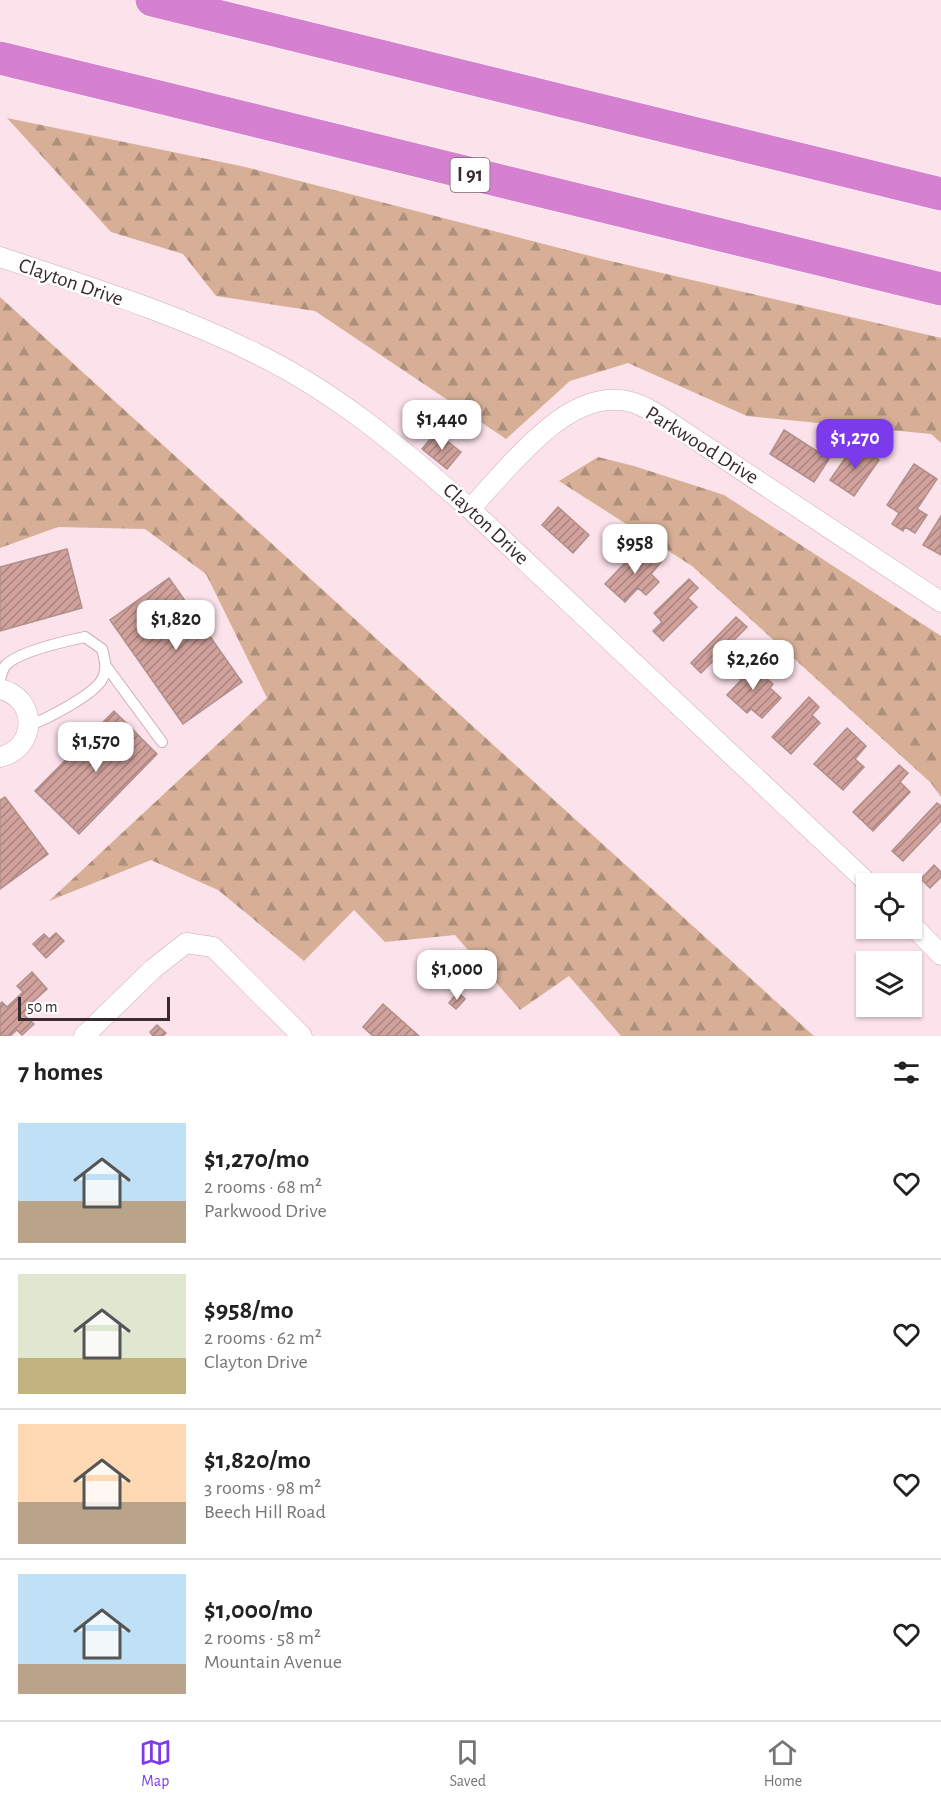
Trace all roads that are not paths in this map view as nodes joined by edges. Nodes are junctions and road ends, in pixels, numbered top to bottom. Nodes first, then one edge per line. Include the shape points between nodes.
1 (152, 0) edge
2 (0, 58) edge
3 (941, 194) edge
4 (0, 257) edge
5 (941, 289) edge
6 (470, 509) junction
7 (941, 602) edge
8 (106, 666) junction
9 (0, 680) edge
10 (0, 689) edge
11 (29, 725) junction
12 (162, 742) dead end
13 (0, 757) edge
14 (857, 873) edge
15 (922, 936) edge
16 (941, 956) edge
17 (84, 1036) edge
18 (302, 1036) edge

1 - 3 highway
2 - 5 highway, I 91
4 - 6 street, Clayton Drive via 256,353 364,420
6 - 7 street, Parkwood Drive via 559,421 603,400 631,402 660,416
6 - 14 street, Clayton Drive
8 - 9 lane via 102,649 85,637 24,656 5,666
8 - 11 lane via 101,682 50,718
8 - 12 lane
10 - 11 street via 20,700
11 - 13 street via 18,749
15 - 16 street
17 - 18 street via 153,969 186,943 213,947

